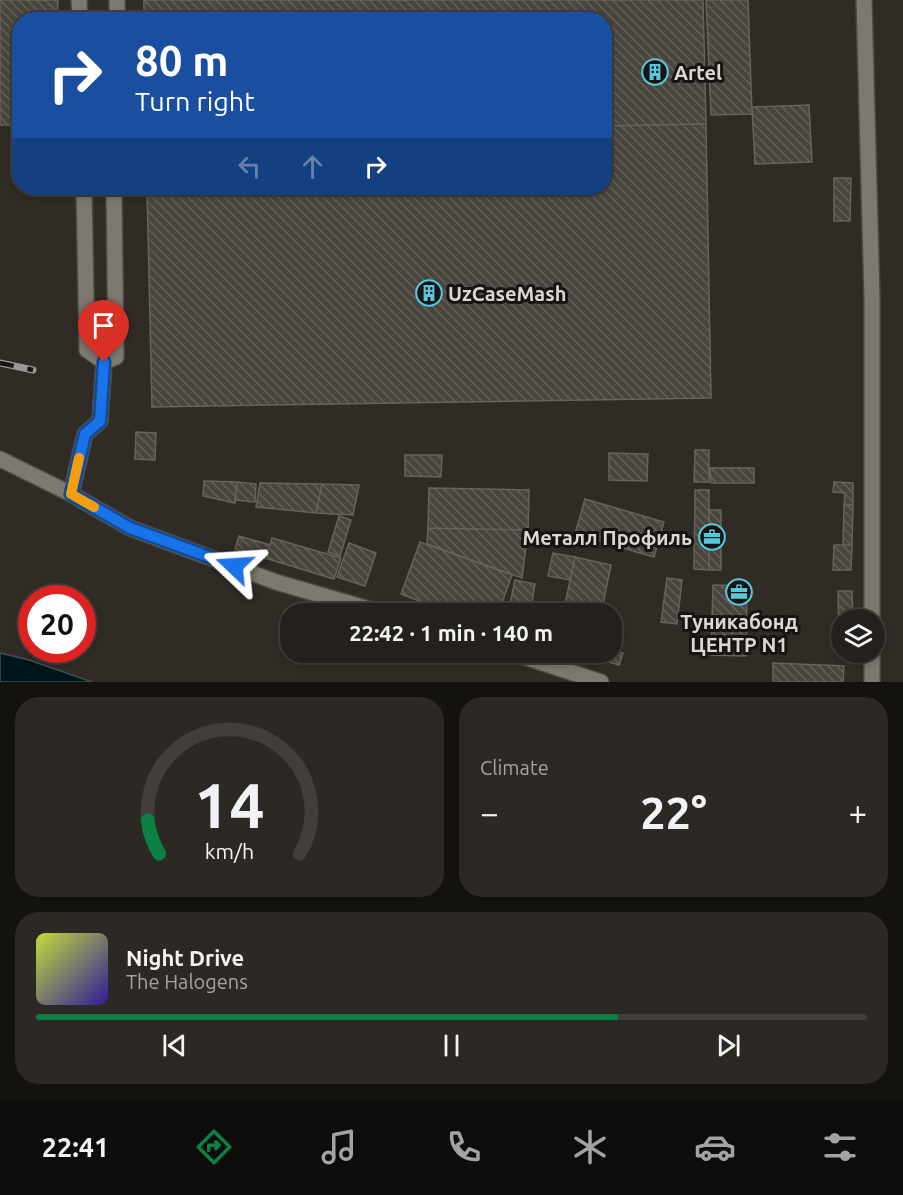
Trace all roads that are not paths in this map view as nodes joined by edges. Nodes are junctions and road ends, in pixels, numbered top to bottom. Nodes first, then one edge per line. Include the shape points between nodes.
1 (864, 0) edge
2 (84, 195) edge
3 (114, 195) edge
4 (104, 362) junction
5 (0, 459) edge
6 (71, 494) junction
7 (348, 603) edge
8 (872, 609) edge
9 (543, 663) edge
10 (872, 663) edge
11 (602, 682) edge
12 (872, 682) edge

1 - 8 street via 872,299
2 - 4 street via 87,350
3 - 4 street via 116,357
4 - 6 street via 100,421 85,434
5 - 6 street
6 - 7 street via 130,528 276,582
9 - 11 street
10 - 12 street

